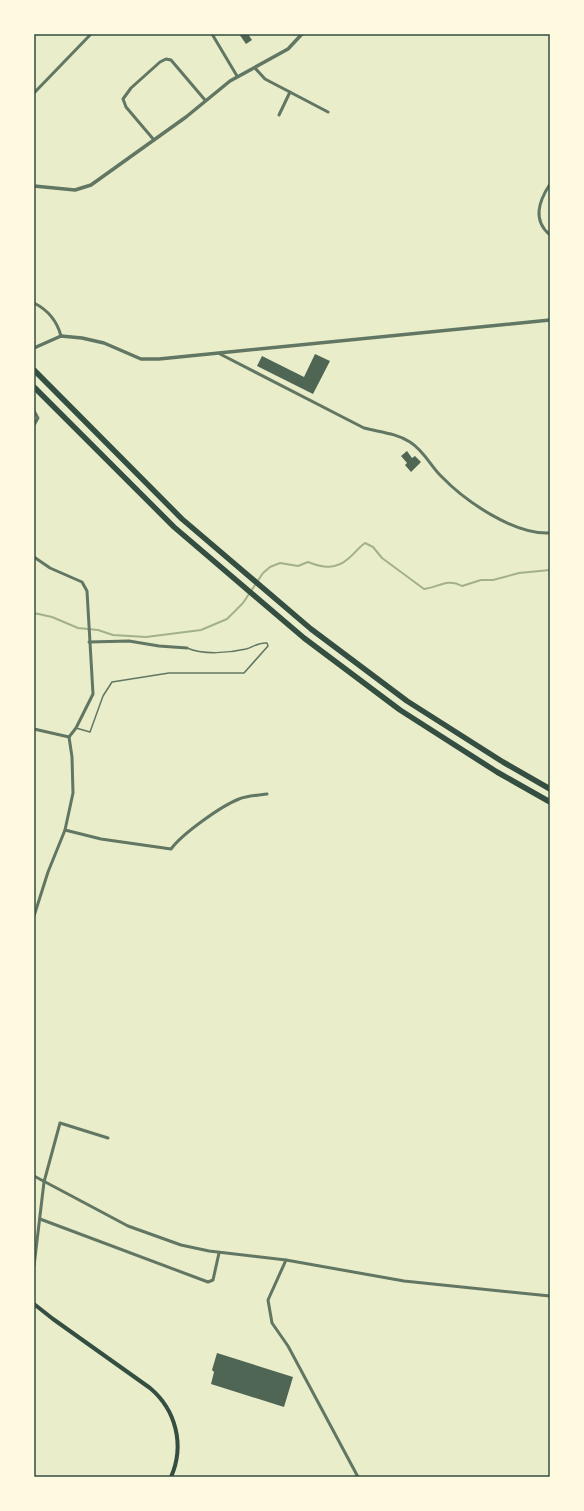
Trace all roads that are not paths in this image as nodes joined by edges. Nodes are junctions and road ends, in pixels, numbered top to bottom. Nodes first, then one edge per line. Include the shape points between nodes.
1 (91, 34) edge
2 (212, 34) edge
3 (302, 34) edge
4 (255, 68) junction
5 (237, 76) junction
6 (290, 92) junction
7 (34, 93) edge
8 (205, 100) junction
9 (328, 112) dead end
10 (279, 115) dead end
11 (154, 140) junction
12 (550, 184) edge
13 (34, 186) edge
14 (550, 235) edge
15 (34, 303) edge
16 (550, 320) edge
17 (61, 336) junction
18 (35, 347) edge
19 (220, 354) junction
20 (34, 370) edge
21 (34, 387) edge
22 (34, 411) edge
23 (34, 425) edge
24 (550, 533) edge
25 (34, 557) edge
26 (89, 642) junction
27 (187, 648) joint
28 (76, 728) junction
29 (34, 729) edge
30 (69, 738) junction
31 (550, 789) edge
32 (266, 794) dead end
33 (550, 802) edge
34 (65, 830) junction
35 (34, 916) edge
36 (108, 1138) dead end
37 (34, 1176) edge
38 (44, 1182) junction
39 (40, 1219) junction
40 (219, 1253) junction
41 (286, 1260) junction
42 (34, 1266) edge
43 (550, 1296) edge
44 (34, 1304) edge
45 (171, 1477) edge
46 (358, 1477) edge

1 - 7 street
2 - 5 street
3 - 4 street via 288,49
4 - 5 street
4 - 6 street via 265,79
5 - 8 street
6 - 9 street
6 - 10 street
8 - 11 street
8 - 11 street via 171,60 160,62 131,88 123,99 126,107
11 - 13 street via 91,185 74,190
12 - 14 street via 540,202 538,213 542,228
15 - 17 street via 47,311 55,321
16 - 19 street
17 - 18 street
17 - 19 street via 104,343 147,360
19 - 24 street via 364,428 410,442 428,458 441,476 495,518 535,532
20 - 31 highway via 182,518 311,629 407,701 502,762
21 - 33 highway via 174,527 304,638 400,710 497,772
22 - 23 street via 38,418
25 - 26 street via 86,586
26 - 27 street via 129,641
26 - 28 street via 94,678 93,694
27 - 28 lane via 195,652 218,652 246,649 263,642 268,646 244,673 169,673 112,682 103,696 90,732
28 - 30 street
29 - 30 street
30 - 34 street via 73,793
32 - 34 street via 239,799 201,822 171,849 101,839
34 - 35 street
36 - 38 street via 60,1122
37 - 38 street
38 - 39 street
38 - 40 street via 128,1226 181,1245
39 - 40 street via 208,1282 213,1280
39 - 42 street
40 - 41 street
41 - 43 street via 404,1280
41 - 46 street via 268,1300 272,1323 288,1346
44 - 45 main road via 150,1388 162,1401 172,1418 177,1436 177,1461

